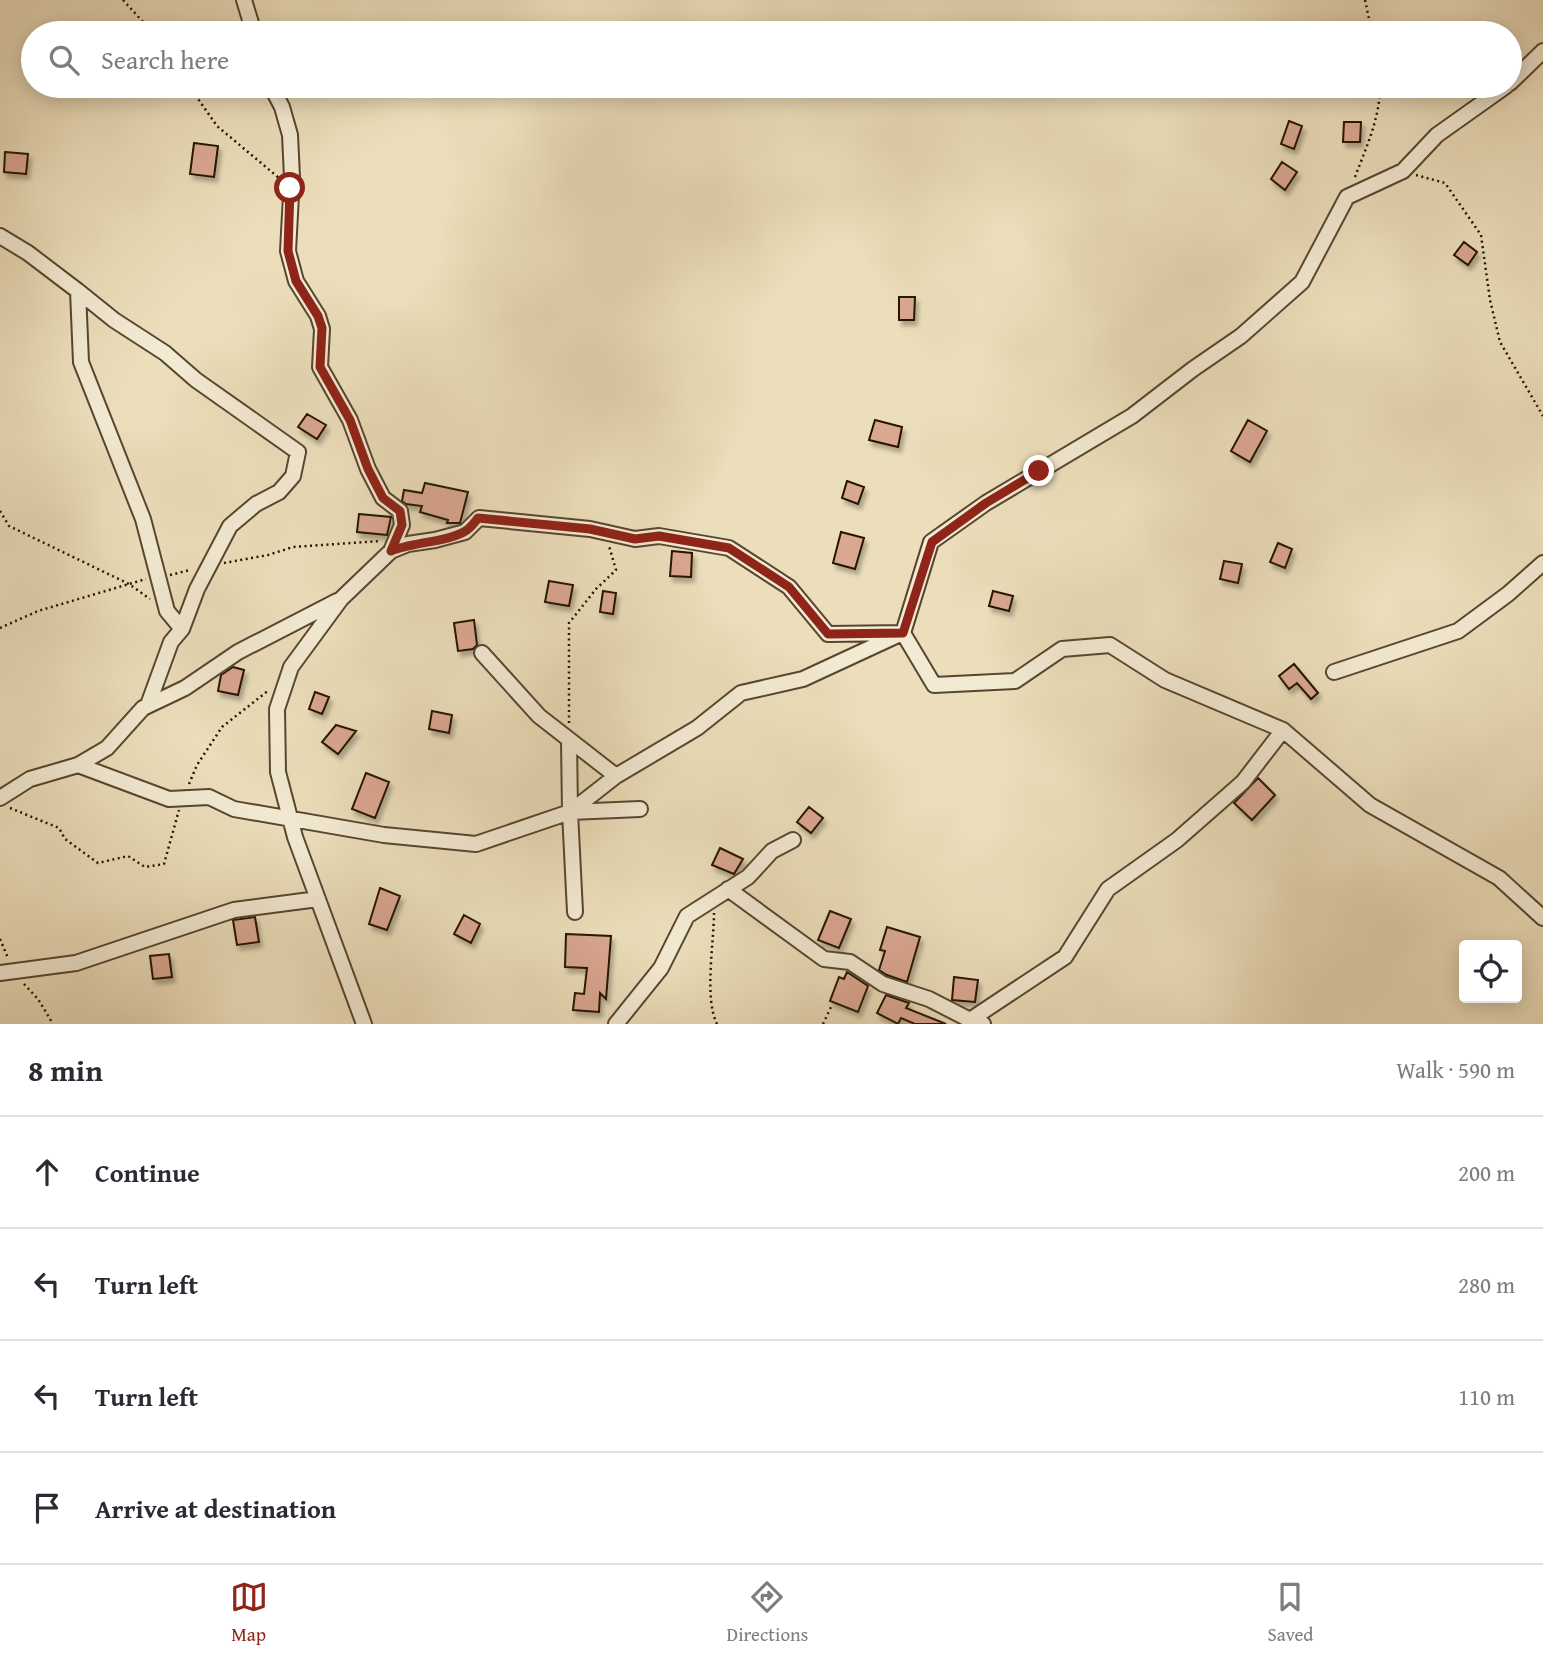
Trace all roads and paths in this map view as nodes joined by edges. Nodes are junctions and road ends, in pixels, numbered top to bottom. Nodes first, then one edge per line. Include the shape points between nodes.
1 (123, 0) edge
2 (244, 0) edge
3 (1365, 0) edge
4 (142, 21) edge
5 (250, 21) edge
6 (1369, 21) edge
7 (1543, 51) edge
8 (1522, 71) edge
9 (197, 98) edge
10 (277, 98) edge
11 (1380, 98) edge
12 (1489, 98) edge
13 (1403, 171) junction
14 (290, 188) junction
15 (1347, 197) junction
16 (0, 236) edge
17 (78, 291) junction
18 (1543, 416) edge
19 (0, 511) edge
20 (605, 533) junction
21 (391, 551) junction
22 (1543, 564) edge
23 (341, 599) junction
24 (167, 611) junction
25 (182, 629) junction
26 (903, 633) junction
27 (482, 653) dead end
28 (1334, 671) dead end
29 (272, 686) dead end
30 (148, 705) junction
31 (1283, 730) junction
32 (569, 740) junction
33 (78, 765) junction
34 (616, 776) junction
35 (0, 798) edge
36 (183, 798) junction
37 (0, 804) edge
38 (640, 809) dead end
39 (570, 813) junction
40 (290, 819) junction
41 (793, 840) dead end
42 (728, 890) junction
43 (714, 898) junction
44 (318, 899) junction
45 (575, 912) dead end
46 (1543, 918) edge
47 (0, 973) edge
48 (831, 1007) dead end
49 (977, 1022) edge
50 (364, 1024) edge
51 (616, 1024) edge
52 (716, 1024) edge
53 (822, 1024) edge

1 - 4 path
2 - 5 street
3 - 6 path
7 - 8 street
9 - 14 path via 217,126
10 - 14 street via 290,135
11 - 15 path
12 - 13 street via 1437,135
13 - 15 street
13 - 18 path via 1445,183 1481,235 1500,342
14 - 21 street via 288,251 296,281 322,328 320,367 350,420 383,498 400,511 402,525
15 - 26 street via 1302,282 1241,337 1132,416 986,503 932,542
16 - 17 street
17 - 24 street via 81,362 143,519
17 - 25 street via 298,452 293,477 230,526
19 - 24 path via 9,526 129,584
20 - 21 street via 478,518 465,531
20 - 26 street via 635,539 659,536 729,548 789,587 828,634
20 - 32 path via 616,570 569,623
21 - 23 street
22 - 28 street via 1458,631
23 - 30 street
23 - 40 street via 291,667 277,709 278,772
24 - 25 street
25 - 30 street via 171,642
26 - 31 street via 934,685 1015,681 1062,649 1110,645 1166,680
26 - 34 street via 803,678 741,693 697,728
27 - 32 street via 539,716
29 - 36 path via 222,727 197,765
30 - 33 street via 107,748
31 - 46 street via 1370,805 1499,878
31 - 49 street via 1243,782 1177,840 1108,889 1065,957
32 - 34 street
32 - 39 street
33 - 35 street via 30,779
33 - 36 street via 169,799
34 - 39 street
36 - 37 path via 164,864 145,867 128,856 98,863 65,839 59,828
36 - 40 street via 209,797 234,809
38 - 39 street
39 - 40 street via 477,844
39 - 45 street
40 - 44 street
41 - 42 street via 772,851 748,877
42 - 43 street
42 - 49 street via 824,959 850,961 883,984
43 - 51 street via 687,916 661,968
43 - 52 path via 711,974
44 - 47 street via 234,910 76,963
44 - 50 street
48 - 53 path

